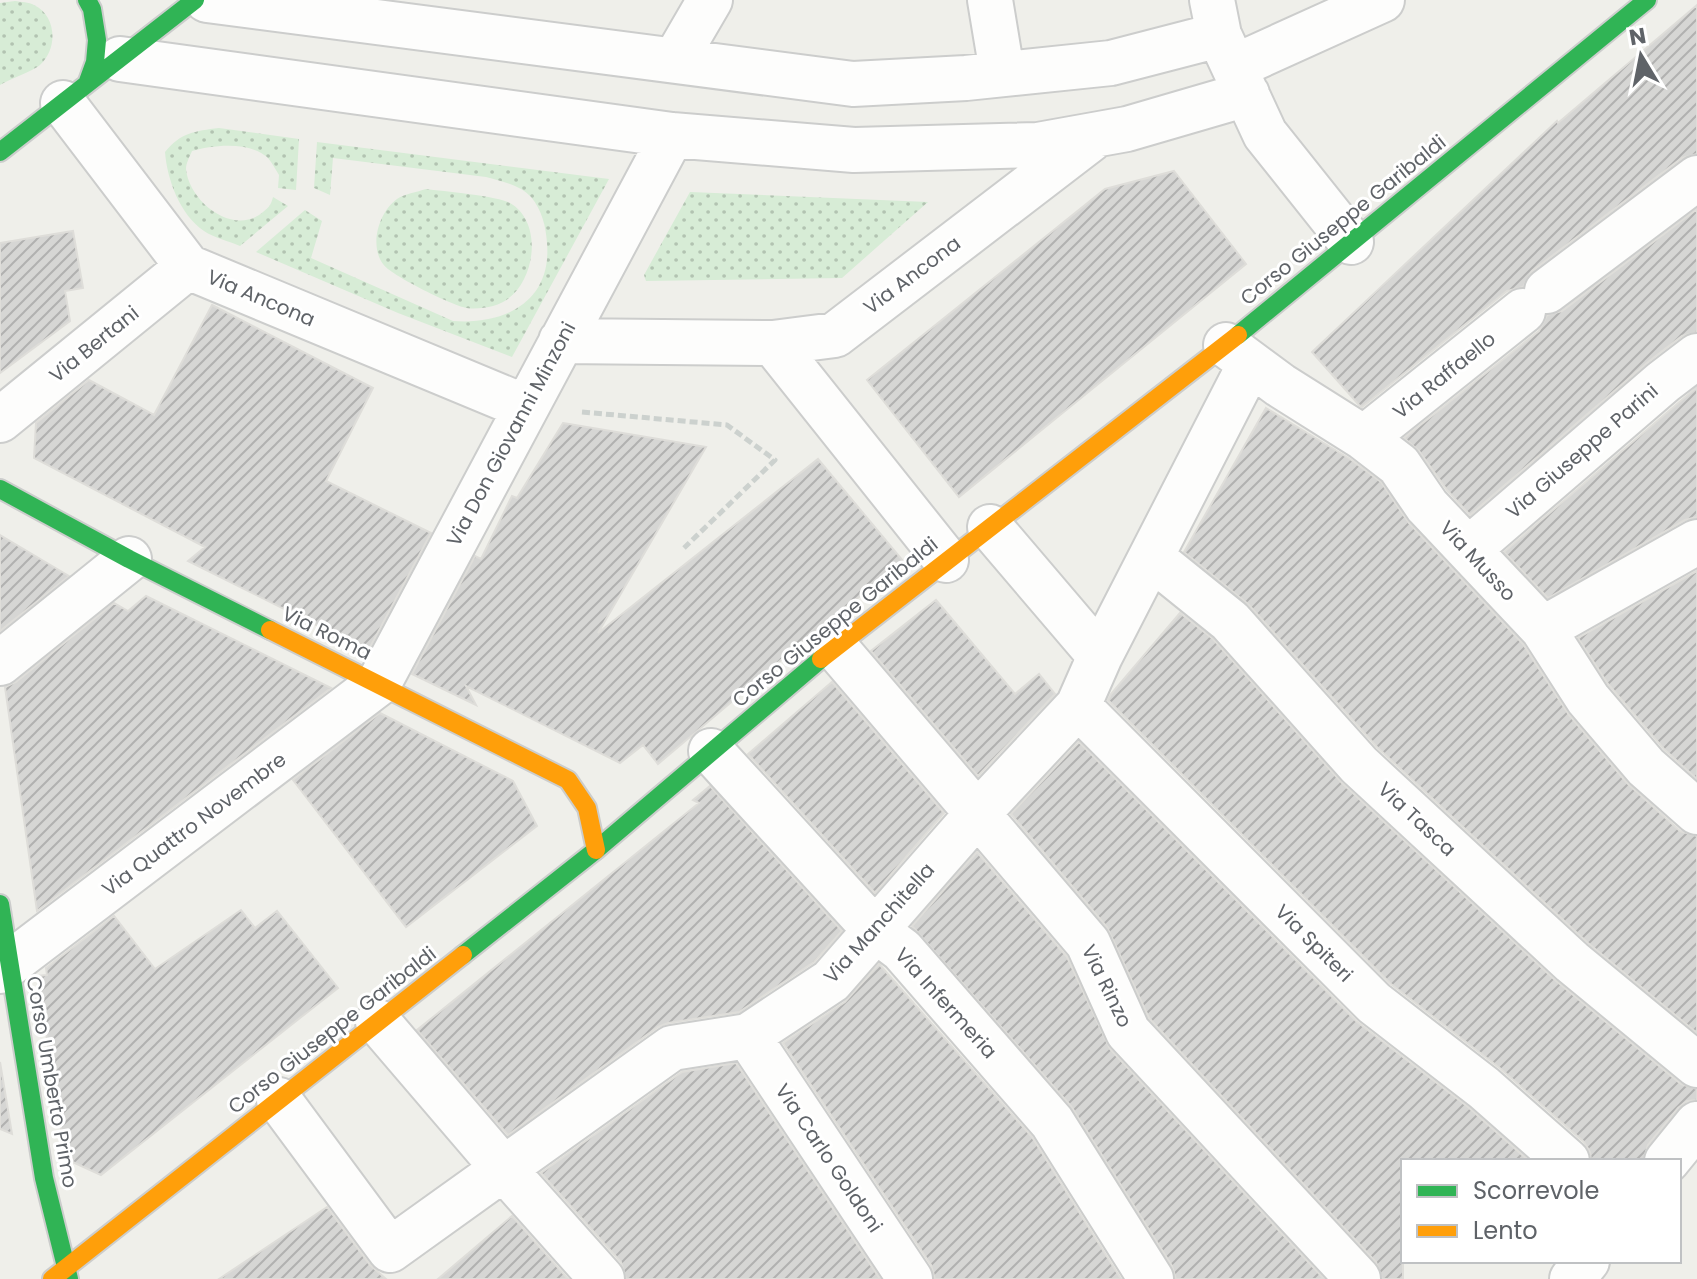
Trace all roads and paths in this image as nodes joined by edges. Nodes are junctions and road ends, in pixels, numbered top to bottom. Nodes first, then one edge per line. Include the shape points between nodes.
1 (87, 0) edge
2 (195, 0) edge
3 (207, 0) edge
4 (710, 0) edge
5 (1382, 0) edge
6 (1647, 0) edge
7 (990, 2) edge
8 (1228, 49) edge
9 (675, 60) junction
10 (1002, 72) junction
11 (90, 82) junction
12 (672, 135) junction
13 (1096, 135) junction
14 (0, 152) edge
15 (1697, 178) edge
16 (1351, 242) junction
17 (188, 267) junction
18 (561, 341) junction
19 (773, 343) junction
20 (1238, 354) junction
21 (1697, 356) edge
22 (525, 407) junction
23 (0, 420) edge
24 (1364, 438) junction
25 (0, 489) edge
26 (990, 527) junction
27 (1697, 542) edge
28 (684, 548) dead end
29 (1469, 549) junction
30 (1152, 558) junction
31 (129, 559) junction
32 (946, 560) junction
33 (1543, 629) junction
34 (835, 647) junction
35 (1100, 656) junction
36 (0, 663) edge
37 (379, 683) junction
38 (1078, 706) junction
39 (711, 751) junction
40 (1697, 812) edge
41 (978, 813) junction
42 (596, 850) junction
43 (0, 904) edge
44 (874, 929) junction
45 (4, 968) edge
46 (378, 1022) junction
47 (748, 1036) junction
48 (1697, 1065) edge
49 (279, 1100) junction
50 (1697, 1124) edge
51 (1565, 1159) edge
52 (1669, 1159) edge
53 (518, 1175) junction
54 (1585, 1263) edge
55 (400, 1264) edge
56 (62, 1275) edge
57 (602, 1279) edge
58 (910, 1279) edge
59 (1151, 1279) edge
60 (1358, 1279) edge
61 (1572, 1279) edge

1 - 11 street via 97,40
2 - 11 street
3 - 9 street
4 - 9 street
5 - 8 street
6 - 16 street, Corso Giuseppe Garibaldi
7 - 10 street
8 - 10 street
8 - 13 street via 1127,129
8 - 16 street via 1265,134
9 - 10 street via 853,84
11 - 12 street
11 - 14 street
11 - 17 street, Via Ancona
12 - 13 street via 854,150 1038,145
12 - 18 street, Via Don Giovanni Minzoni
13 - 19 street, Via Ancona via 835,335
15 - 24 street, Via Raffaello
16 - 20 street, Corso Giuseppe Garibaldi
17 - 22 street, Via Ancona
17 - 23 street, Via Bertani
18 - 19 street, Via Ancona
18 - 22 street, Via Don Giovanni Minzoni
19 - 32 street
20 - 24 street, Via Musso
20 - 26 street, Corso Giuseppe Garibaldi
20 - 30 street, Via Manchitella
21 - 29 street, Via Giuseppe Parini
22 - 28 path via 727,425 775,460
22 - 37 street, Via Don Giovanni Minzoni
24 - 29 street, Via Musso via 1399,465 1427,506
25 - 31 street, Via Roma
26 - 32 street, Corso Giuseppe Garibaldi
26 - 35 street
27 - 33 street
29 - 33 street, Via Musso
30 - 35 street, Via Manchitella
30 - 48 street, Via Tasca via 1230,621 1359,765 1572,962
31 - 36 street
31 - 37 street, Via Roma
32 - 34 street, Corso Giuseppe Garibaldi
33 - 40 street, Via Musso via 1588,699 1646,767
34 - 39 street, Corso Giuseppe Garibaldi
34 - 41 street, Via Rinzo
35 - 38 street, Via Manchitella
37 - 42 street, Via Roma via 568,780 587,808
37 - 45 street, Via Quattro Novembre
38 - 41 street, Via Manchitella
38 - 51 street, Via Spiteri via 1374,1003
39 - 42 street, Corso Giuseppe Garibaldi
39 - 44 street, Via Infermeria
41 - 44 street, Via Manchitella
41 - 60 street, Via Rinzo via 1088,943 1128,1032
42 - 46 street, Corso Giuseppe Garibaldi
43 - 45 street, Corso Umberto Primo
44 - 47 street, Via Manchitella via 831,981
44 - 59 street, Via Infermeria via 902,950 1052,1122
45 - 56 street, Corso Umberto Primo
46 - 49 street, Corso Giuseppe Garibaldi
46 - 53 street
47 - 53 street, Via Manchitella via 672,1048
47 - 58 street, Via Carlo Goldoni
49 - 55 street
49 - 56 street, Corso Giuseppe Garibaldi
50 - 52 street
53 - 55 street, Via Manchitella
53 - 57 street
54 - 61 street

